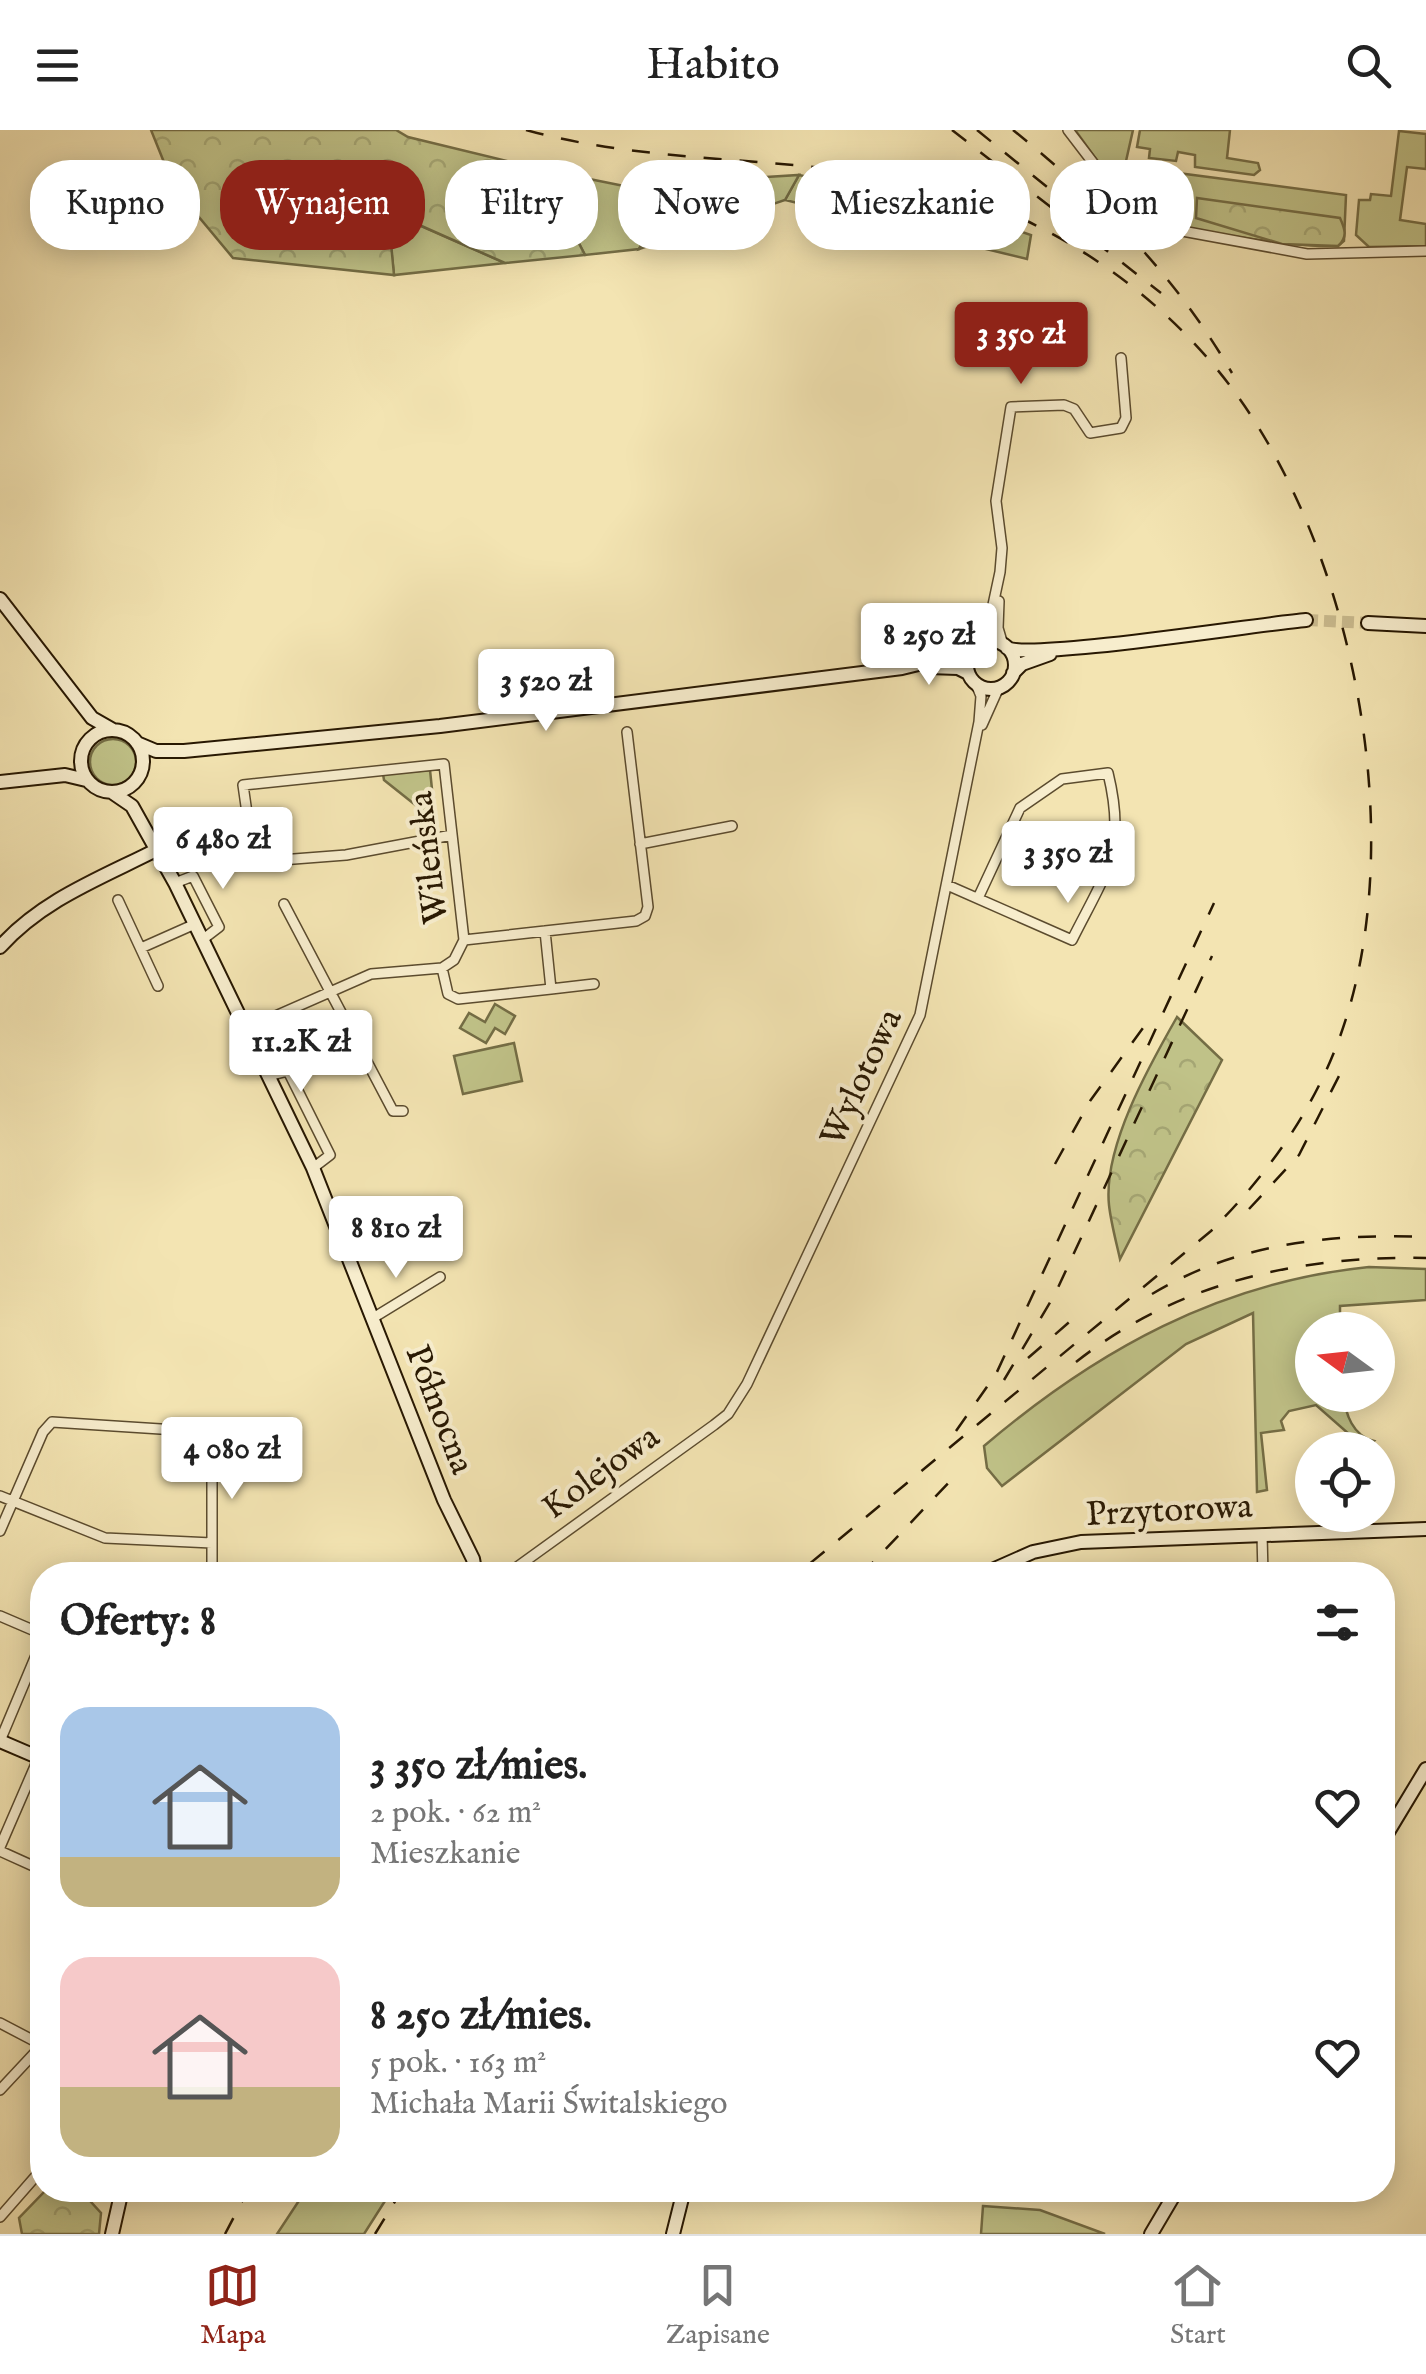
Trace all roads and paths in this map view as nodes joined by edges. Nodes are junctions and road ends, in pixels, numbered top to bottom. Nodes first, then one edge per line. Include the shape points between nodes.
1 (1068, 130) edge
2 (1426, 251) edge
3 (1121, 358) dead end
4 (998, 583) junction
5 (0, 599) edge
6 (1306, 620) tunnel mouth
7 (1368, 623) tunnel mouth
8 (1426, 626) edge
9 (1005, 646) junction
10 (976, 647) junction
11 (1066, 648) junction
12 (902, 668) junction
13 (1013, 673) junction
14 (972, 678) junction
15 (999, 687) junction
16 (70, 689) junction
17 (115, 730) junction
18 (628, 732) dead end
19 (975, 741) junction
20 (137, 742) junction
21 (83, 750) junction
22 (184, 751) junction
23 (44, 776) junction
24 (138, 778) junction
25 (86, 780) junction
26 (0, 782) edge
27 (113, 793) junction
28 (732, 826) dead end
29 (452, 836) junction
30 (640, 844) junction
31 (158, 849) junction
32 (176, 884) junction
33 (946, 885) junction
34 (979, 896) junction
35 (118, 900) dead end
36 (284, 904) dead end
37 (195, 924) junction
38 (545, 931) junction
39 (202, 940) junction
40 (464, 940) junction
41 (0, 947) edge
42 (140, 948) junction
43 (442, 968) junction
44 (594, 984) dead end
45 (158, 986) dead end
46 (332, 988) junction
47 (551, 989) junction
48 (246, 1029) junction
49 (268, 1076) junction
50 (403, 1111) dead end
51 (313, 1168) junction
52 (338, 1230) junction
53 (397, 1238) dead end
54 (440, 1277) dead end
55 (374, 1318) junction
56 (728, 1414) joint
57 (0, 1496) edge
58 (13, 1502) junction
59 (1426, 1529) edge
60 (0, 1532) edge
61 (1262, 1534) junction
62 (212, 1543) junction
63 (212, 1562) edge
64 (474, 1562) edge
65 (524, 1562) edge
66 (1010, 1562) edge
67 (1263, 1562) edge
68 (0, 1616) edge
69 (30, 1632) edge
70 (30, 1667) edge
71 (0, 1741) edge
72 (30, 1753) edge
73 (1426, 1769) edge
74 (30, 1782) edge
75 (1395, 1820) edge
76 (0, 1849) edge
77 (30, 1864) edge
78 (0, 2023) edge
79 (30, 2039) edge
80 (30, 2058) edge
81 (0, 2090) edge
82 (30, 2183) edge
83 (119, 2202) edge
84 (681, 2202) edge
85 (1170, 2202) edge
86 (0, 2217) edge
87 (112, 2234) edge
88 (672, 2234) edge
89 (1151, 2234) edge

1 - 2 street via 1117,194 1166,228 1307,254
3 - 4 street via 1122,428 1090,433 1064,405 1011,408 997,517
4 - 9 street via 997,622
4 - 10 street via 987,633
5 - 16 street
6 - 11 street
7 - 8 street
9 - 10 street
9 - 11 street via 1020,652
9 - 13 street
10 - 12 street
10 - 14 street
11 - 13 street
12 - 14 street via 948,666
12 - 22 street
13 - 15 street
14 - 15 street
14 - 19 street, Wylotowa via 981,696
15 - 19 street, Wylotowa
16 - 17 street via 95,721
16 - 21 street via 85,727
17 - 20 street
17 - 21 street via 98,734
18 - 30 street
19 - 33 street, Wylotowa
20 - 22 street via 156,751
20 - 24 street
21 - 23 street via 74,763
21 - 25 street
22 - 24 street via 148,764
23 - 25 street
23 - 26 street
24 - 27 street
24 - 31 street, Północna
25 - 27 street
27 - 31 street, Północna via 130,802
28 - 30 street
29 - 29 street, Wileńska via 444,764 244,785 248,820 268,861
29 - 40 street, Wileńska
30 - 38 street via 645,916
31 - 32 street, Północna
31 - 41 street via 68,892
32 - 37 street, Północna
32 - 39 street via 193,876 219,926
33 - 34 street
33 - 56 street, Wylotowa via 920,1015
34 - 34 street via 1072,940 1115,855 1119,817 1108,774 1062,780 1020,808
35 - 42 street
36 - 46 street
37 - 39 street, Północna
37 - 42 street
38 - 40 street
38 - 47 street
39 - 48 street, Północna
40 - 43 street, Wileńska
42 - 45 street
43 - 46 street, Wileńska via 371,974
43 - 47 street via 448,994 458,998
44 - 47 street
46 - 48 street, Wileńska
46 - 50 street via 392,1111
48 - 49 street, Północna
49 - 51 street, Północna
49 - 51 street via 288,1071 330,1155
51 - 52 street, Północna
52 - 53 street via 387,1214
52 - 55 street, Północna
54 - 55 street
55 - 64 street, Północna
56 - 65 street, Kolejowa
57 - 58 street
58 - 60 street
58 - 62 street via 105,1538
58 - 62 street via 52,1422 211,1434
59 - 61 street, Przytorowa
61 - 66 street, Przytorowa via 1081,1542
61 - 67 street
62 - 63 street
68 - 69 street
70 - 71 street
71 - 72 street
73 - 75 street
74 - 76 street
76 - 77 street
78 - 79 street
80 - 81 street
82 - 86 street
83 - 87 street
84 - 88 street
85 - 89 street

